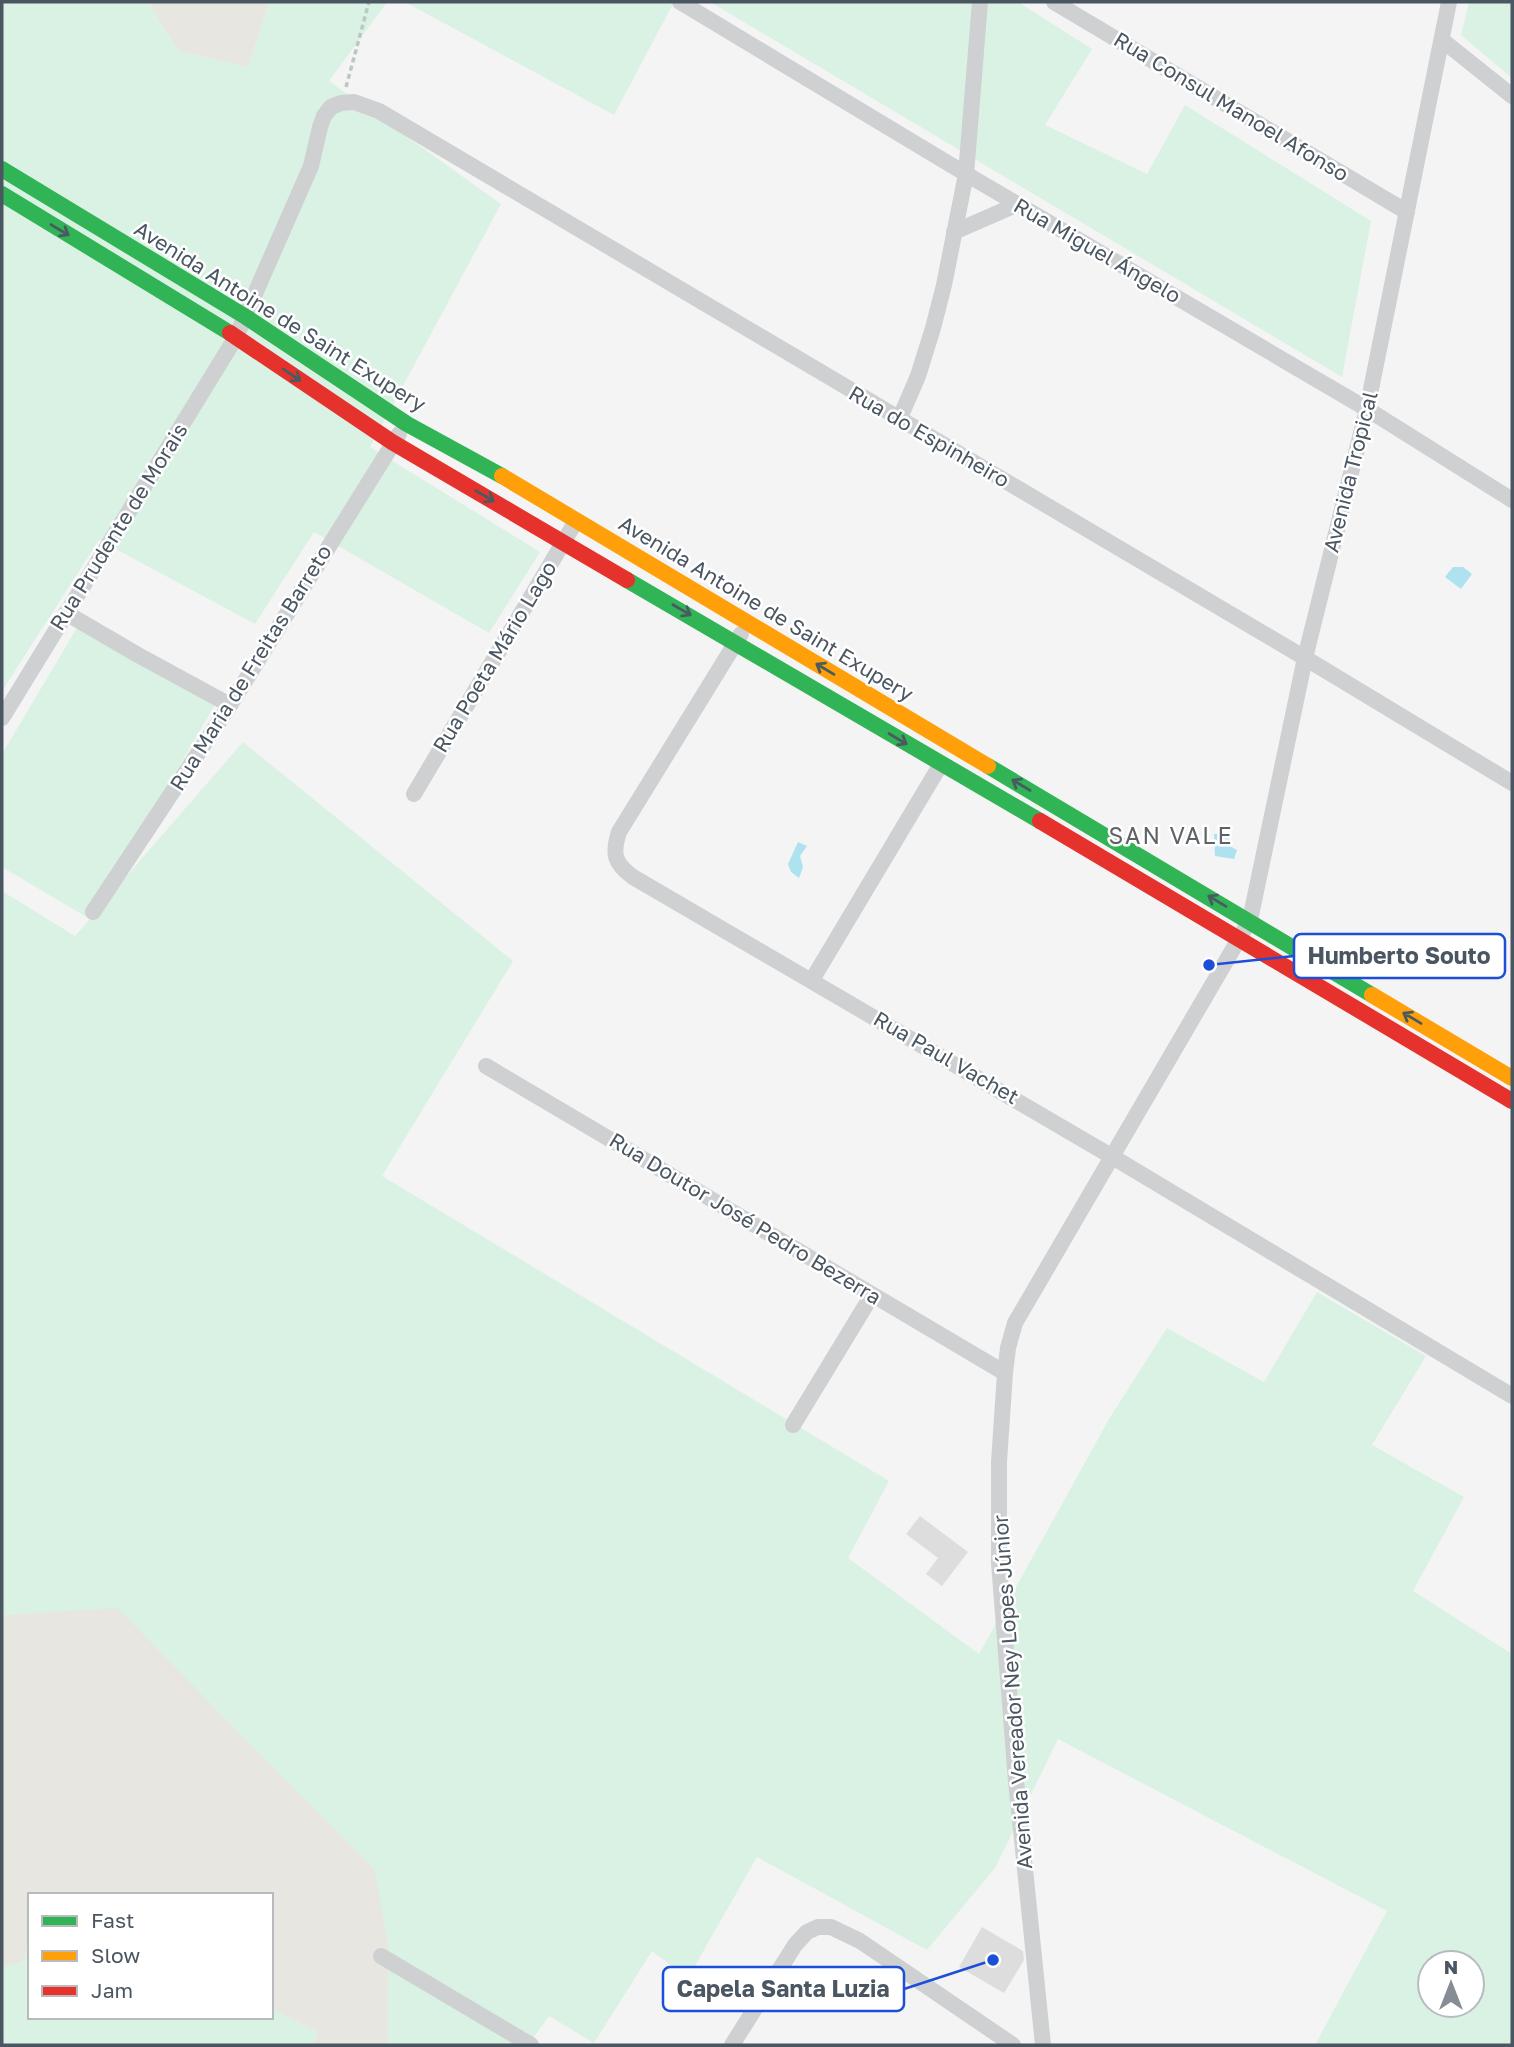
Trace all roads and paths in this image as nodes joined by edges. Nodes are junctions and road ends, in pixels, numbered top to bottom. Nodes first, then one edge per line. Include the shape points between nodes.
1 (369, 2) edge
2 (680, 2) edge
3 (980, 2) edge
4 (1054, 2) edge
5 (1443, 4) edge
6 (1442, 40) junction
7 (1512, 96) edge
8 (341, 103) junction
9 (2, 169) edge
10 (966, 174) junction
11 (2, 194) edge
12 (1017, 204) junction
13 (1407, 212) junction
14 (954, 232) junction
15 (246, 317) junction
16 (236, 337) junction
17 (1367, 409) junction
18 (899, 420) junction
19 (407, 424) junction
20 (392, 442) junction
21 (1512, 500) edge
22 (576, 521) junction
23 (564, 541) junction
24 (66, 613) junction
25 (748, 623) junction
26 (736, 642) junction
27 (1305, 658) junction
28 (230, 705) junction
29 (2, 718) edge
30 (941, 764) junction
31 (1512, 783) edge
32 (414, 794) dead end
33 (93, 912) dead end
34 (1250, 920) junction
35 (1240, 939) junction
36 (812, 980) junction
37 (1440, 1035) junction
38 (1430, 1051) junction
39 (486, 1066) dead end
40 (1512, 1078) edge
41 (1512, 1101) edge
42 (1111, 1156) junction
43 (872, 1295) junction
44 (1005, 1373) junction
45 (1512, 1396) edge
46 (793, 1425) dead end
47 (381, 1956) dead end
48 (531, 2045) edge
49 (732, 2045) edge
50 (1013, 2045) edge
51 (1043, 2045) edge

1 - 8 path
2 - 10 street, Rua Miguel Ángelo
3 - 10 street
4 - 13 street, Rua Consul Manoel Afonso
5 - 6 street, Avenida Tropical
6 - 7 street
6 - 13 street, Avenida Tropical
8 - 15 street, Rua Prudente de Morais via 324,116 311,166
8 - 18 street, Rua do Espinheiro via 354,102 379,111
9 - 15 street, Avenida Antoine de Saint Exupery
10 - 12 street, Rua Miguel Ángelo
10 - 14 street
11 -> 16 street, Avenida Antoine de Saint Exupery
12 - 14 street
12 - 17 street, Rua Miguel Ángelo
13 - 17 street, Avenida Tropical
14 - 18 street via 933,328
15 - 16 street, Rua Prudente de Morais
15 - 19 street, Avenida Antoine de Saint Exupery
16 -> 20 street, Avenida Antoine de Saint Exupery
16 - 24 street, Rua Prudente de Morais
17 - 21 street, Rua Miguel Ángelo
17 - 27 street, Avenida Tropical
18 - 27 street, Rua do Espinheiro
19 - 20 street, Rua Maria de Freitas Barreto
19 - 22 street, Avenida Antoine de Saint Exupery
20 -> 23 street, Avenida Antoine de Saint Exupery
20 - 28 street, Rua Maria de Freitas Barreto
22 - 23 street, Rua Poeta Mário Lago
22 - 25 street, Avenida Antoine de Saint Exupery
23 -> 26 street, Avenida Antoine de Saint Exupery
23 - 32 street, Rua Poeta Mário Lago
24 - 28 street
24 - 29 street, Rua Prudente de Morais
25 - 26 street, Rua Paul Vachet
34 -> 25 street, Avenida Antoine de Saint Exupery
26 -> 30 street, Avenida Antoine de Saint Exupery
26 - 36 street, Rua Paul Vachet via 619,832 616,859 633,877
27 - 31 street, Rua do Espinheiro
27 - 34 street, Avenida Tropical
28 - 33 street, Rua Maria de Freitas Barreto
30 - 35 street, Avenida Antoine de Saint Exupery
30 - 36 street
34 - 35 street, Avenida Tropical
37 -> 34 street, Avenida Antoine de Saint Exupery
35 - 38 street, Avenida Antoine de Saint Exupery
35 - 42 street, Avenida Vereador Ney Lopes Júnior
36 - 42 street, Rua Paul Vachet
37 - 38 street
37 - 40 street, Avenida Antoine de Saint Exupery
38 - 41 street, Avenida Antoine de Saint Exupery
39 - 43 street, Rua Doutor José Pedro Bezerra
42 - 44 street, Avenida Vereador Ney Lopes Júnior via 1015,1324
42 - 45 street, Rua Paul Vachet
43 - 44 street, Rua Doutor José Pedro Bezerra
43 - 46 street
44 - 51 street, Avenida Vereador Ney Lopes Júnior via 999,1563
47 - 48 street
49 - 50 street via 795,1945 818,1927 831,1927 860,1941

